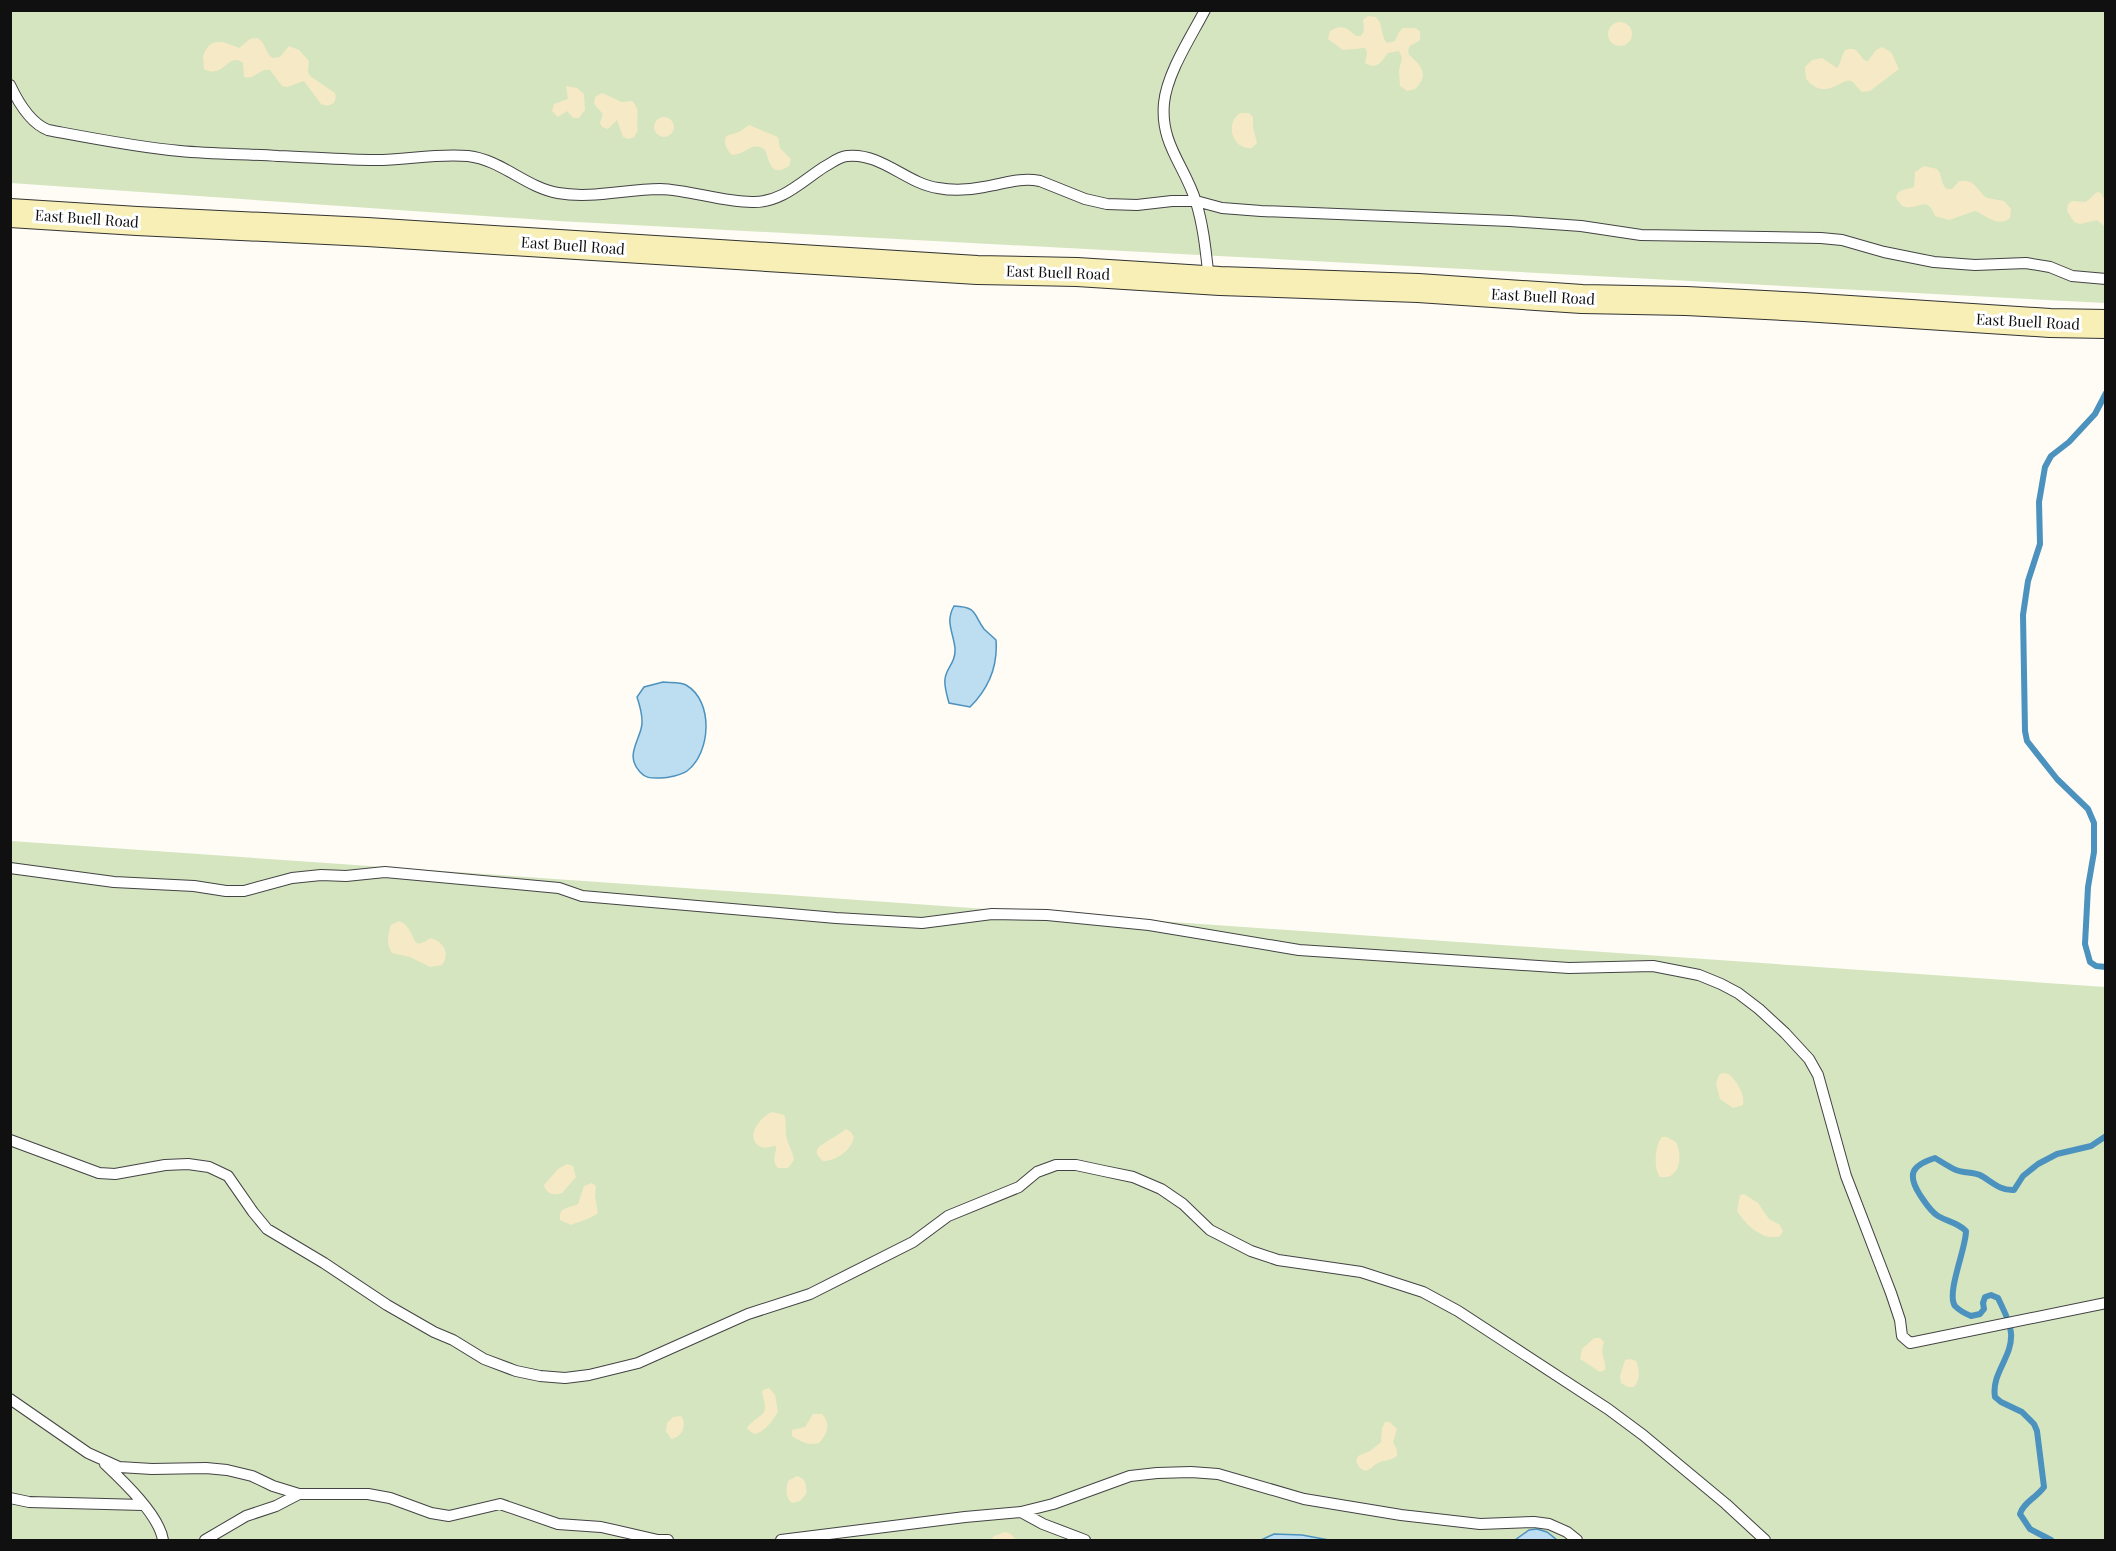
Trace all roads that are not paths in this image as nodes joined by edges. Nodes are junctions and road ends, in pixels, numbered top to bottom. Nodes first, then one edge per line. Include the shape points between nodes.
1 (1205, 10) edge
2 (10, 85) edge
3 (1196, 201) junction
4 (10, 213) edge
5 (2106, 279) edge
6 (1209, 280) junction
7 (2106, 324) edge
8 (10, 868) edge
9 (10, 1140) edge
10 (2106, 1303) edge
11 (10, 1399) edge
12 (103, 1462) junction
13 (299, 1494) junction
14 (10, 1498) edge
15 (143, 1505) junction
16 (1021, 1512) junction
17 (163, 1540) edge
18 (205, 1540) edge
19 (669, 1540) edge
20 (781, 1540) edge
21 (1086, 1540) edge
22 (1577, 1540) edge
23 (1765, 1540) edge

1 - 3 lane via 1164,102 1168,143
2 - 3 lane via 38,126 48,130 180,151 375,160 471,156 493,162 536,187 573,195 663,189 731,201 768,202 838,158 849,156 892,167 936,188 971,189 1030,179 1107,204 1137,206
3 - 5 lane via 1261,211 1510,221 1641,235 1821,238 1943,263 2026,263 2072,276
3 - 6 lane
4 - 6 street, East Buell Road
6 - 7 street, East Buell Road
8 - 10 lane via 114,882 243,891 292,878 385,872 559,888 582,896 836,918 922,923 992,914 1047,915 1149,925 1299,950 1569,968 1675,969 1738,993 1809,1059 1824,1092 1846,1176 1891,1293 1902,1336 1910,1343
9 - 23 lane via 99,1173 165,1165 209,1167 228,1176 267,1229 387,1305 484,1359 516,1371 565,1378 638,1363 748,1314 810,1294 913,1242 948,1216 1019,1187 1037,1172 1056,1165 1123,1175 1161,1189 1210,1230 1251,1251 1278,1260 1361,1272 1423,1292 1458,1311 1608,1409
11 - 12 lane
12 - 13 lane via 136,1469 228,1470
12 - 15 lane
13 - 18 lane via 246,1516
13 - 19 lane via 390,1497 449,1516 500,1504 558,1524 601,1527
14 - 15 lane
15 - 17 lane via 162,1530
16 - 20 lane
16 - 21 lane
16 - 22 lane via 1130,1476 1191,1472 1218,1474 1304,1499 1358,1509 1480,1524 1549,1524

